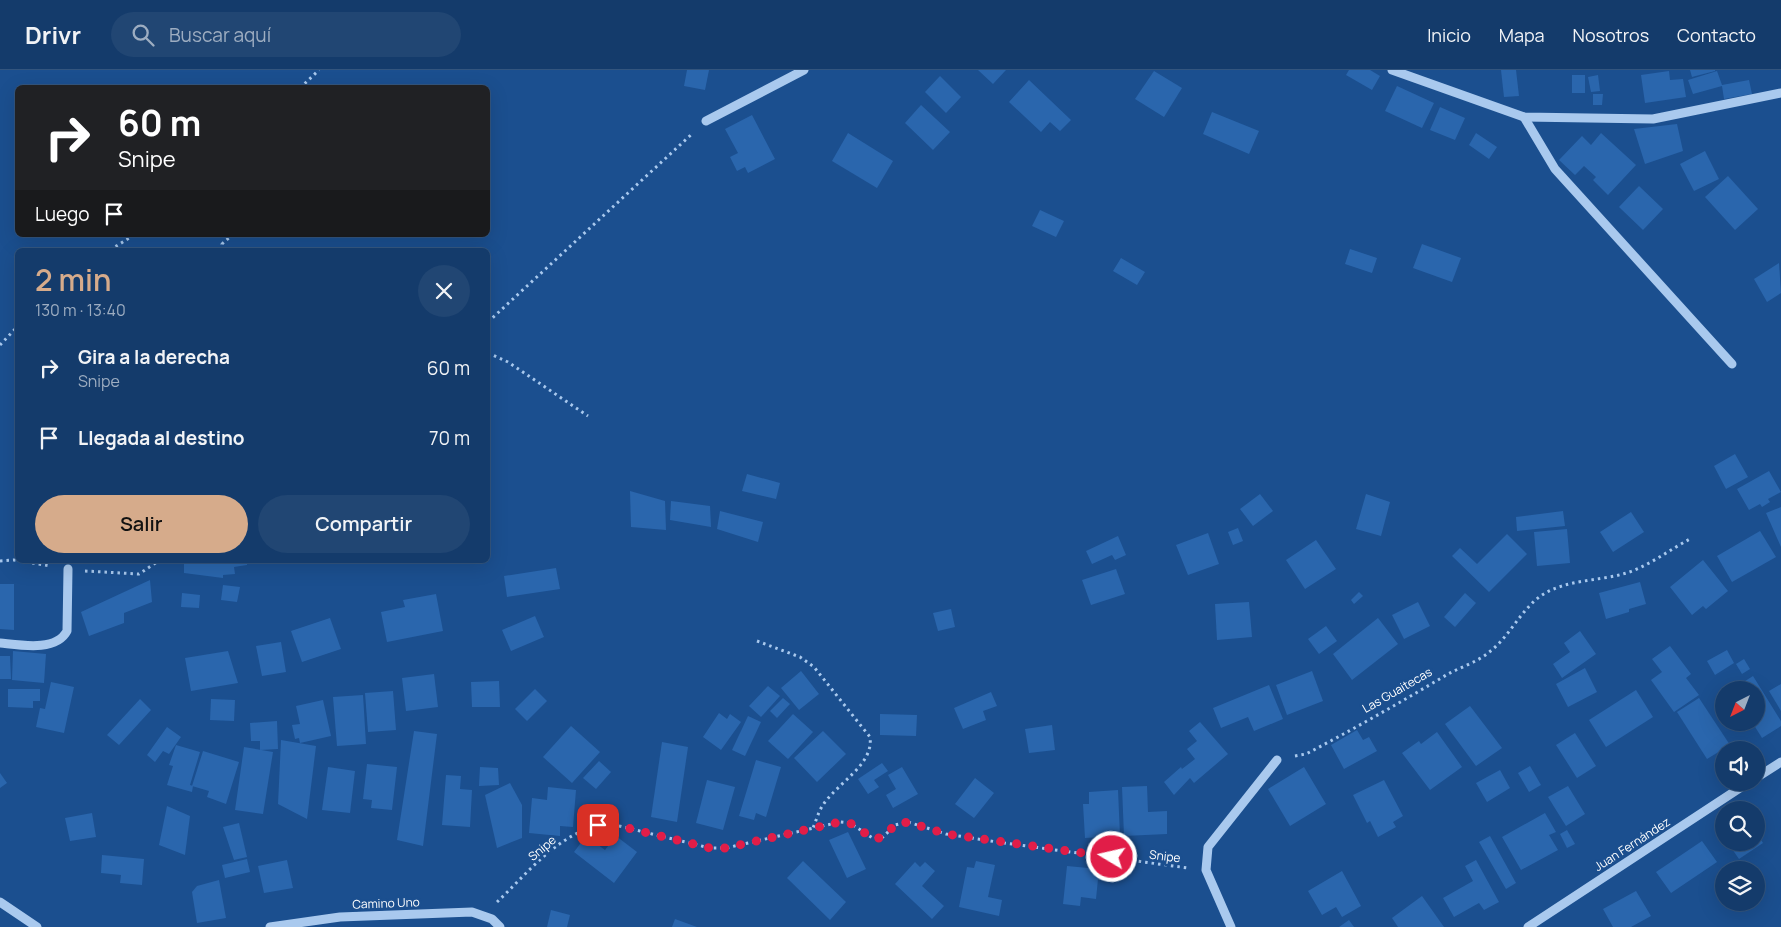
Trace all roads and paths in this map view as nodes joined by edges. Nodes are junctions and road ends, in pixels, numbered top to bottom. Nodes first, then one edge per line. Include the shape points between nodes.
1 (319, 70) edge
2 (804, 70) edge
3 (1392, 70) edge
4 (303, 85) edge
5 (1781, 93) edge
6 (1524, 117) junction
7 (706, 121) joint
8 (131, 237) edge
9 (230, 237) edge
10 (113, 248) edge
11 (224, 248) edge
12 (490, 320) edge
13 (15, 329) edge
14 (0, 345) edge
15 (490, 355) edge
16 (1732, 364) dead end
17 (588, 416) dead end
18 (1690, 539) dead end
19 (68, 569) dead end
20 (757, 641) dead end
21 (0, 643) edge
22 (1277, 760) joint
23 (1781, 762) edge
24 (1765, 772) edge
25 (1736, 791) edge
26 (812, 830) junction
27 (1206, 870) junction
28 (0, 902) edge
29 (12, 912) junction
30 (0, 914) edge
31 (484, 915) junction
32 (37, 927) edge
33 (270, 927) edge
34 (500, 927) edge
35 (1231, 927) edge
36 (1528, 927) edge

1 - 4 path
2 - 7 street
3 - 6 street
5 - 6 street via 1653,119
6 - 16 street via 1554,168
7 - 12 path
8 - 10 path
9 - 11 path via 222,244
13 - 14 path
15 - 17 path via 508,362
18 - 22 path, Las Guaitecas via 1623,574 1558,588 1542,595 1487,654 1306,754
19 - 21 street via 67,631 63,639 52,644
20 - 26 path via 800,657 814,667 870,737 872,747 866,759 823,805
22 - 27 street via 1208,847
23 - 24 street
25 - 36 street, Juan Fernández
26 - 27 path, Snipe via 840,822 850,823 874,839 883,837 895,825 908,822 946,834 989,841
26 - 31 path, Snipe via 726,848 710,848 611,824 598,825 551,850
27 - 35 street
28 - 29 street
29 - 30 street
29 - 32 street
31 - 33 street, Camino Uno via 472,912 340,916
31 - 34 street

